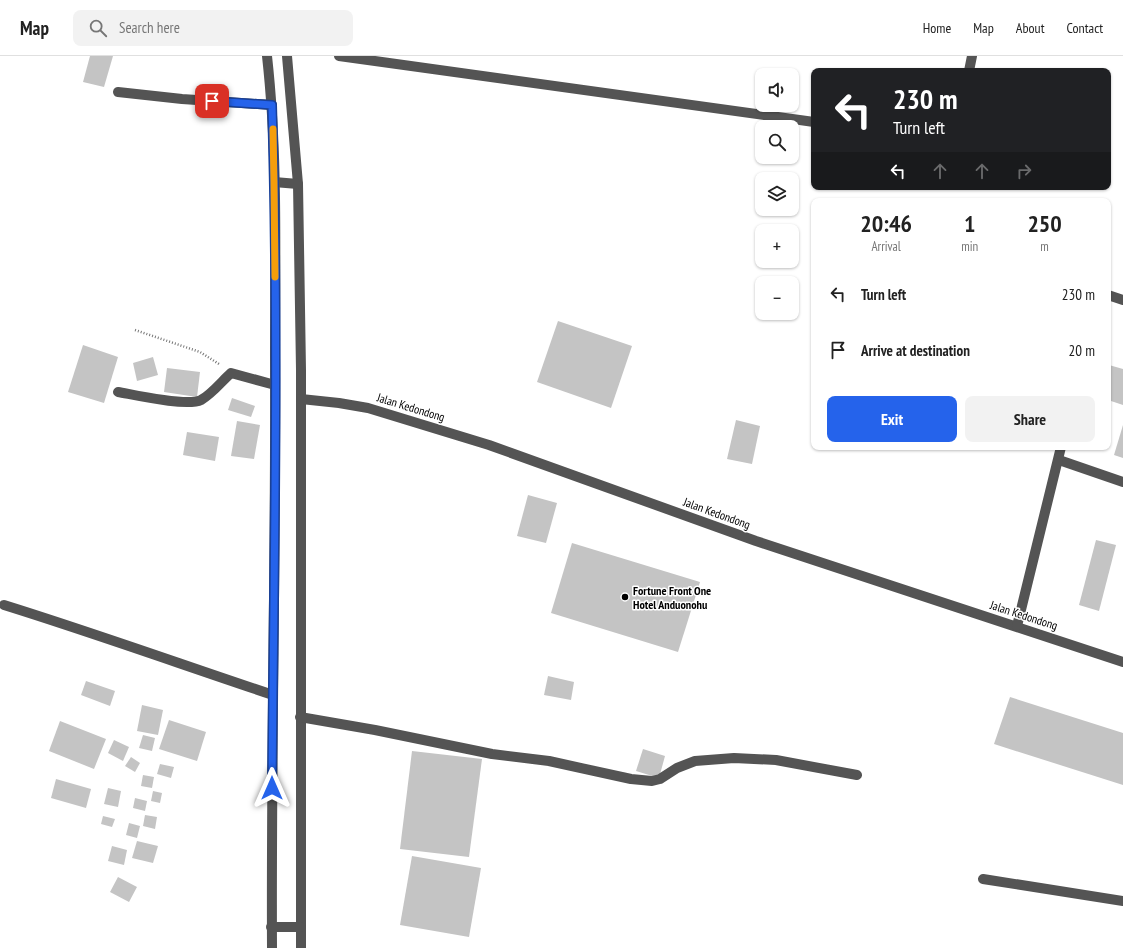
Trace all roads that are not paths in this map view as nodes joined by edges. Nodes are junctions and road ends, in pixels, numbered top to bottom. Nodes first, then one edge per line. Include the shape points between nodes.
1 (267, 56) edge
2 (287, 56) edge
3 (339, 56) edge
4 (972, 56) edge
5 (352, 57) edge
6 (385, 59) edge
7 (970, 68) edge
8 (118, 92) dead end
9 (272, 105) junction
10 (811, 122) edge
11 (274, 182) junction
12 (298, 184) junction
13 (1111, 296) edge
14 (1123, 300) edge
15 (276, 384) junction
16 (118, 392) dead end
17 (301, 399) junction
18 (1061, 450) edge
19 (1059, 460) junction
20 (1123, 482) edge
21 (4, 605) dead end
22 (1017, 626) junction
23 (1123, 662) edge
24 (273, 695) junction
25 (300, 716) junction
26 (857, 775) dead end
27 (983, 879) dead end
28 (1123, 901) edge
29 (272, 927) junction
30 (301, 927) junction
31 (272, 948) edge
32 (301, 948) edge

1 - 9 street
2 - 12 street
3 - 5 street
4 - 7 street
5 - 6 street
6 - 10 street
8 - 9 street
9 - 11 street
11 - 12 street
11 - 15 street
12 - 17 street
13 - 14 street
15 - 16 street via 231,373 208,395 193,402
15 - 24 street
17 - 22 street, Jalan Kedondong via 368,408 488,445 756,541
17 - 25 street
18 - 19 street
19 - 20 street
19 - 22 street
21 - 24 street via 92,632
22 - 23 street, Jalan Kedondong
24 - 29 street
25 - 26 street via 492,754 652,781 695,761 734,758 776,760
25 - 30 street
27 - 28 street
29 - 30 street
29 - 31 street
30 - 32 street

